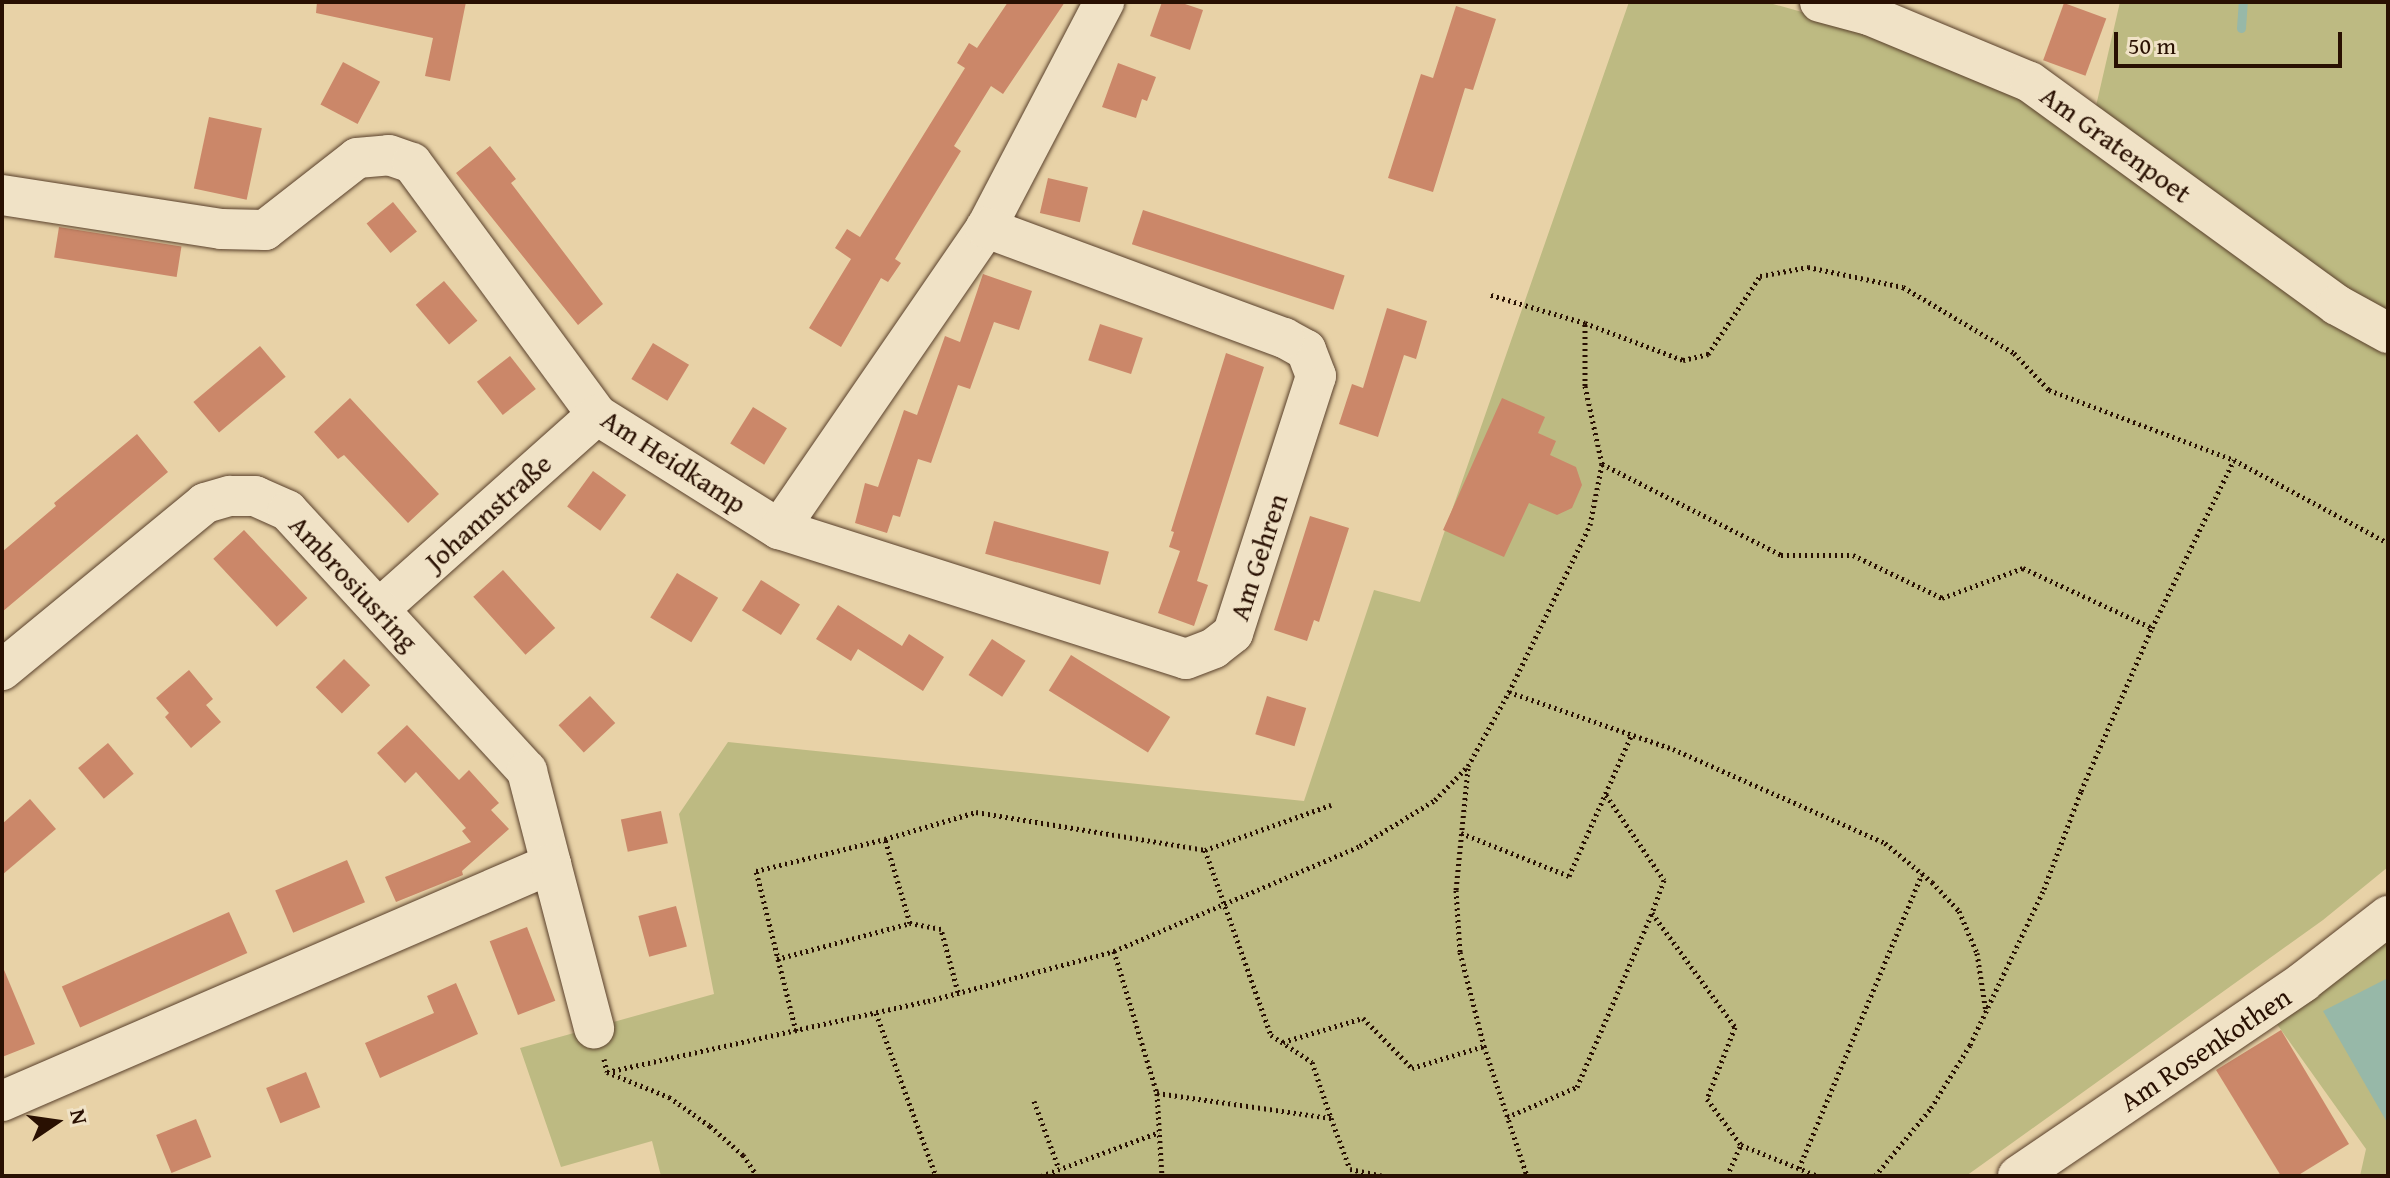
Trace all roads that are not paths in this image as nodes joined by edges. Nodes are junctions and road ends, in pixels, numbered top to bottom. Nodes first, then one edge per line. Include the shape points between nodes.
1 (1104, 2) edge
2 (1820, 2) edge
3 (2, 195) edge
4 (986, 228) junction
5 (2388, 333) edge
6 (597, 415) junction
7 (779, 529) junction
8 (379, 609) junction
9 (2, 670) edge
10 (551, 864) junction
11 (2388, 916) edge
12 (594, 1028) road end
13 (2, 1101) edge
14 (2018, 1176) edge

1 - 4 street, Am Heidkamp
2 - 5 street, Am Gratenpoet via 1869,15 2030,82 2337,305
3 - 6 street, Am Heidkamp via 221,229 265,230 357,158 389,155 412,163
4 - 7 street, Am Heidkamp
4 - 7 street, Am Gehren via 1306,350 1316,376 1233,633 1186,659
6 - 7 street, Am Heidkamp
6 - 8 street, Johannstraße
8 - 9 street, Ambrosiusring via 288,511 255,496 230,496 205,503
8 - 10 street, Ambrosiusring via 527,771
10 - 12 street, Ambrosiusring
10 - 13 street
11 - 14 street, Am Rosenkothen via 2303,982

